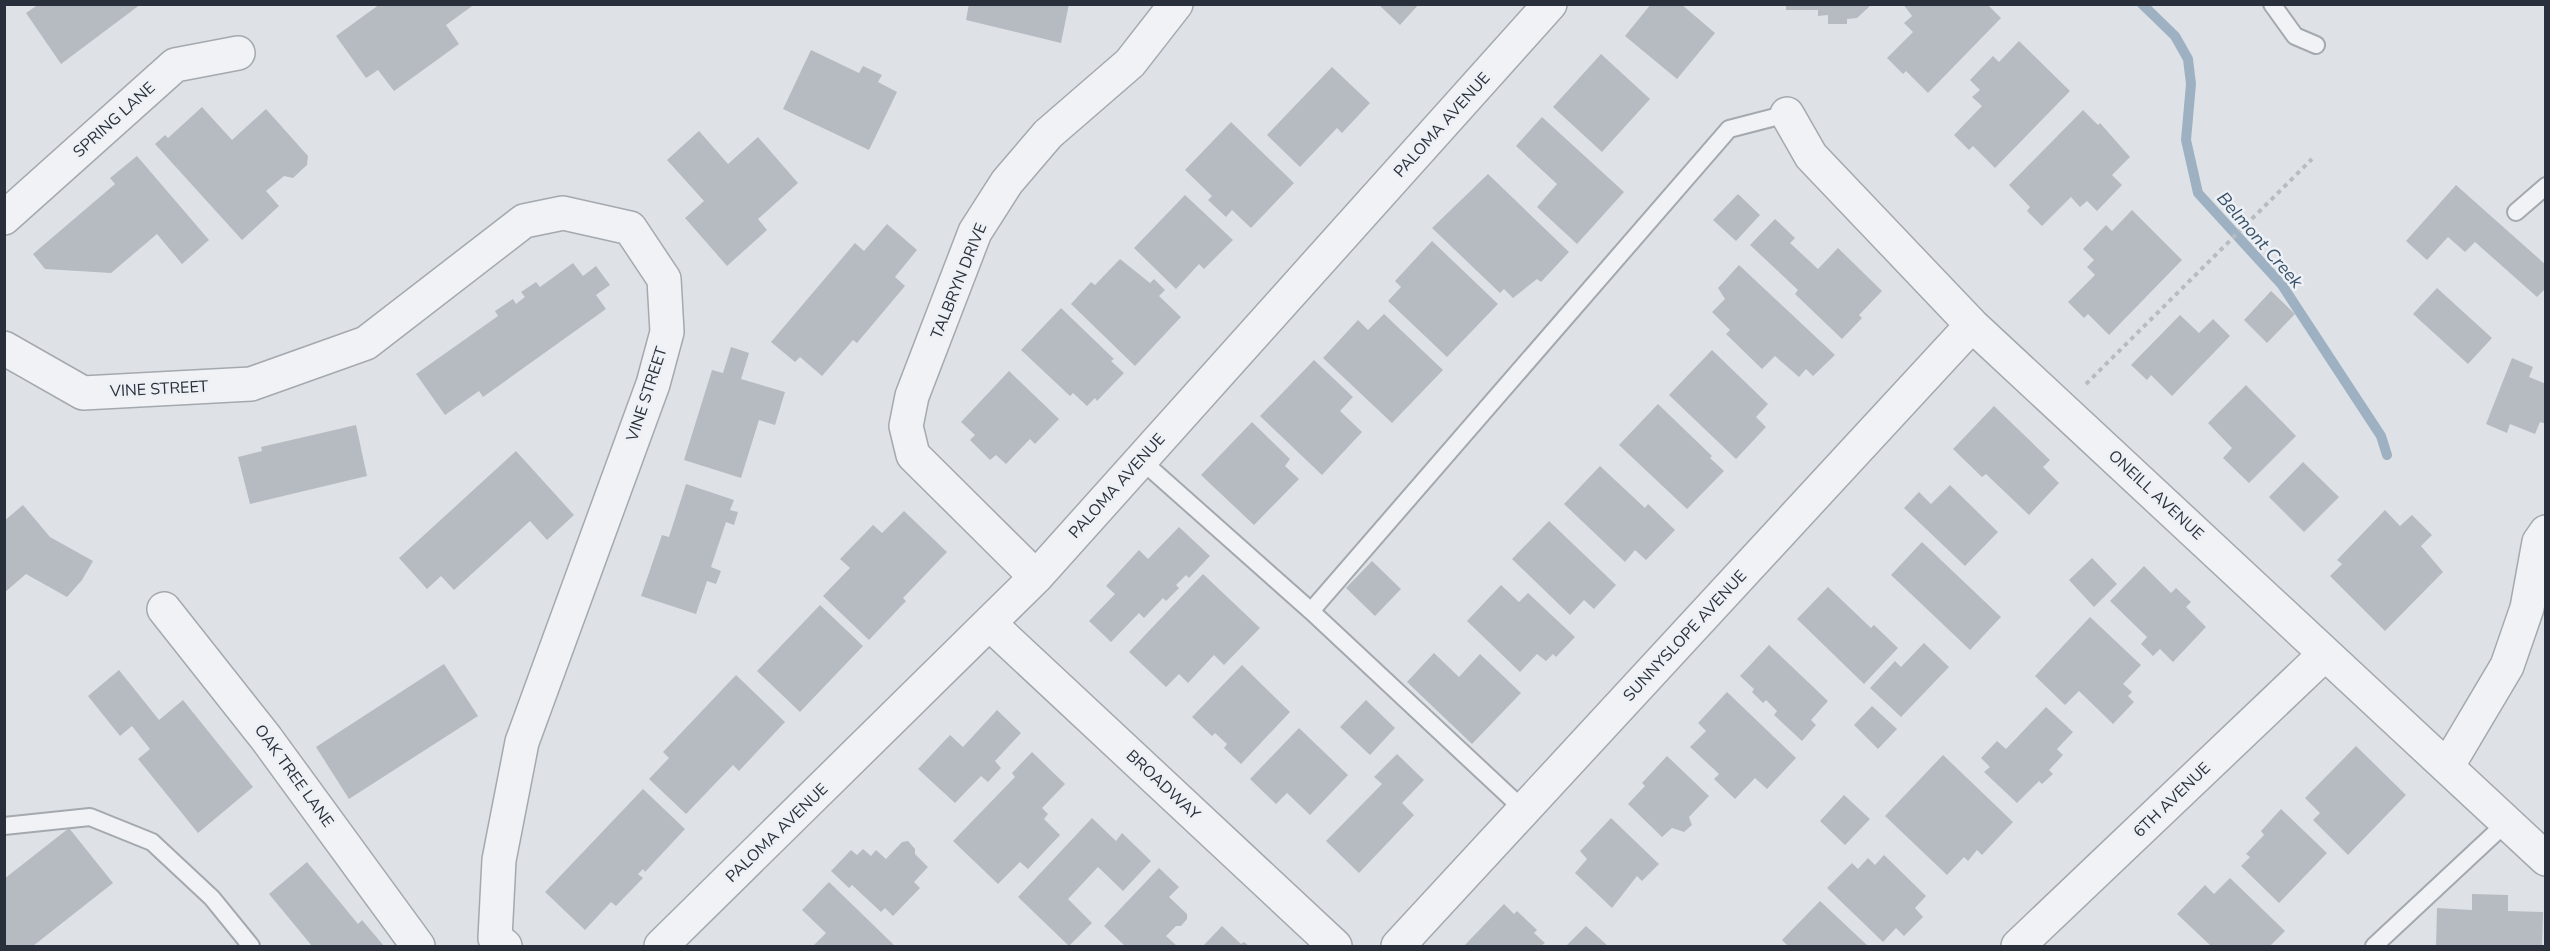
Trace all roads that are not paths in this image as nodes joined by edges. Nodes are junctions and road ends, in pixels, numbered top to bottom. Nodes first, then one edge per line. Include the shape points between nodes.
1 (1176, 4) edge
2 (1550, 4) edge
3 (2272, 4) edge
4 (2316, 45) dead end
5 (238, 53) dead end
6 (1787, 114) joint
7 (2546, 186) edge
8 (2516, 212) dead end
9 (4, 218) edge
10 (1972, 325) junction
11 (4, 348) edge
12 (1141, 460) junction
13 (2546, 532) edge
14 (1036, 577) junction
15 (164, 609) dead end
16 (1311, 611) junction
17 (990, 624) junction
18 (2325, 654) junction
19 (2447, 767) junction
20 (1525, 811) junction
21 (2507, 822) junction
22 (4, 826) edge
23 (2546, 859) edge
24 (492, 944) edge
25 (251, 946) edge
26 (418, 946) edge
27 (661, 946) edge
28 (1335, 946) edge
29 (1398, 946) edge
30 (2018, 946) edge
31 (2374, 946) edge

1 - 14 street, TALBRYN DRIVE via 1130,63 1048,134 1007,182 975,232 912,396 906,426 913,455
2 - 12 street, PALOMA AVENUE
3 - 4 lane via 2295,36
5 - 9 street, SPRING LANE via 175,65
6 - 10 street, ONEILL AVENUE via 1811,156
6 - 16 lane via 1729,129
7 - 8 lane
10 - 18 street, ONEILL AVENUE
10 - 20 street, SUNNYSLOPE AVENUE
11 - 24 street, VINE STREET via 83,393 251,384 366,343 524,221 563,213 630,228 664,279 667,332 653,384 522,742 499,860
12 - 14 street, PALOMA AVENUE
12 - 16 lane
13 - 19 street via 2539,542 2527,608 2507,666
14 - 17 street, PALOMA AVENUE
15 - 26 street, OAK TREE LANE via 266,738
16 - 20 lane
17 - 27 street, PALOMA AVENUE
17 - 28 street, BROADWAY
18 - 19 street, ONEILL AVENUE
18 - 30 street, 6TH AVENUE
19 - 21 street, ONEILL AVENUE
20 - 29 street, SUNNYSLOPE AVENUE
21 - 23 street, ONEILL AVENUE
21 - 31 lane
22 - 25 lane via 90,817 152,842 212,898

